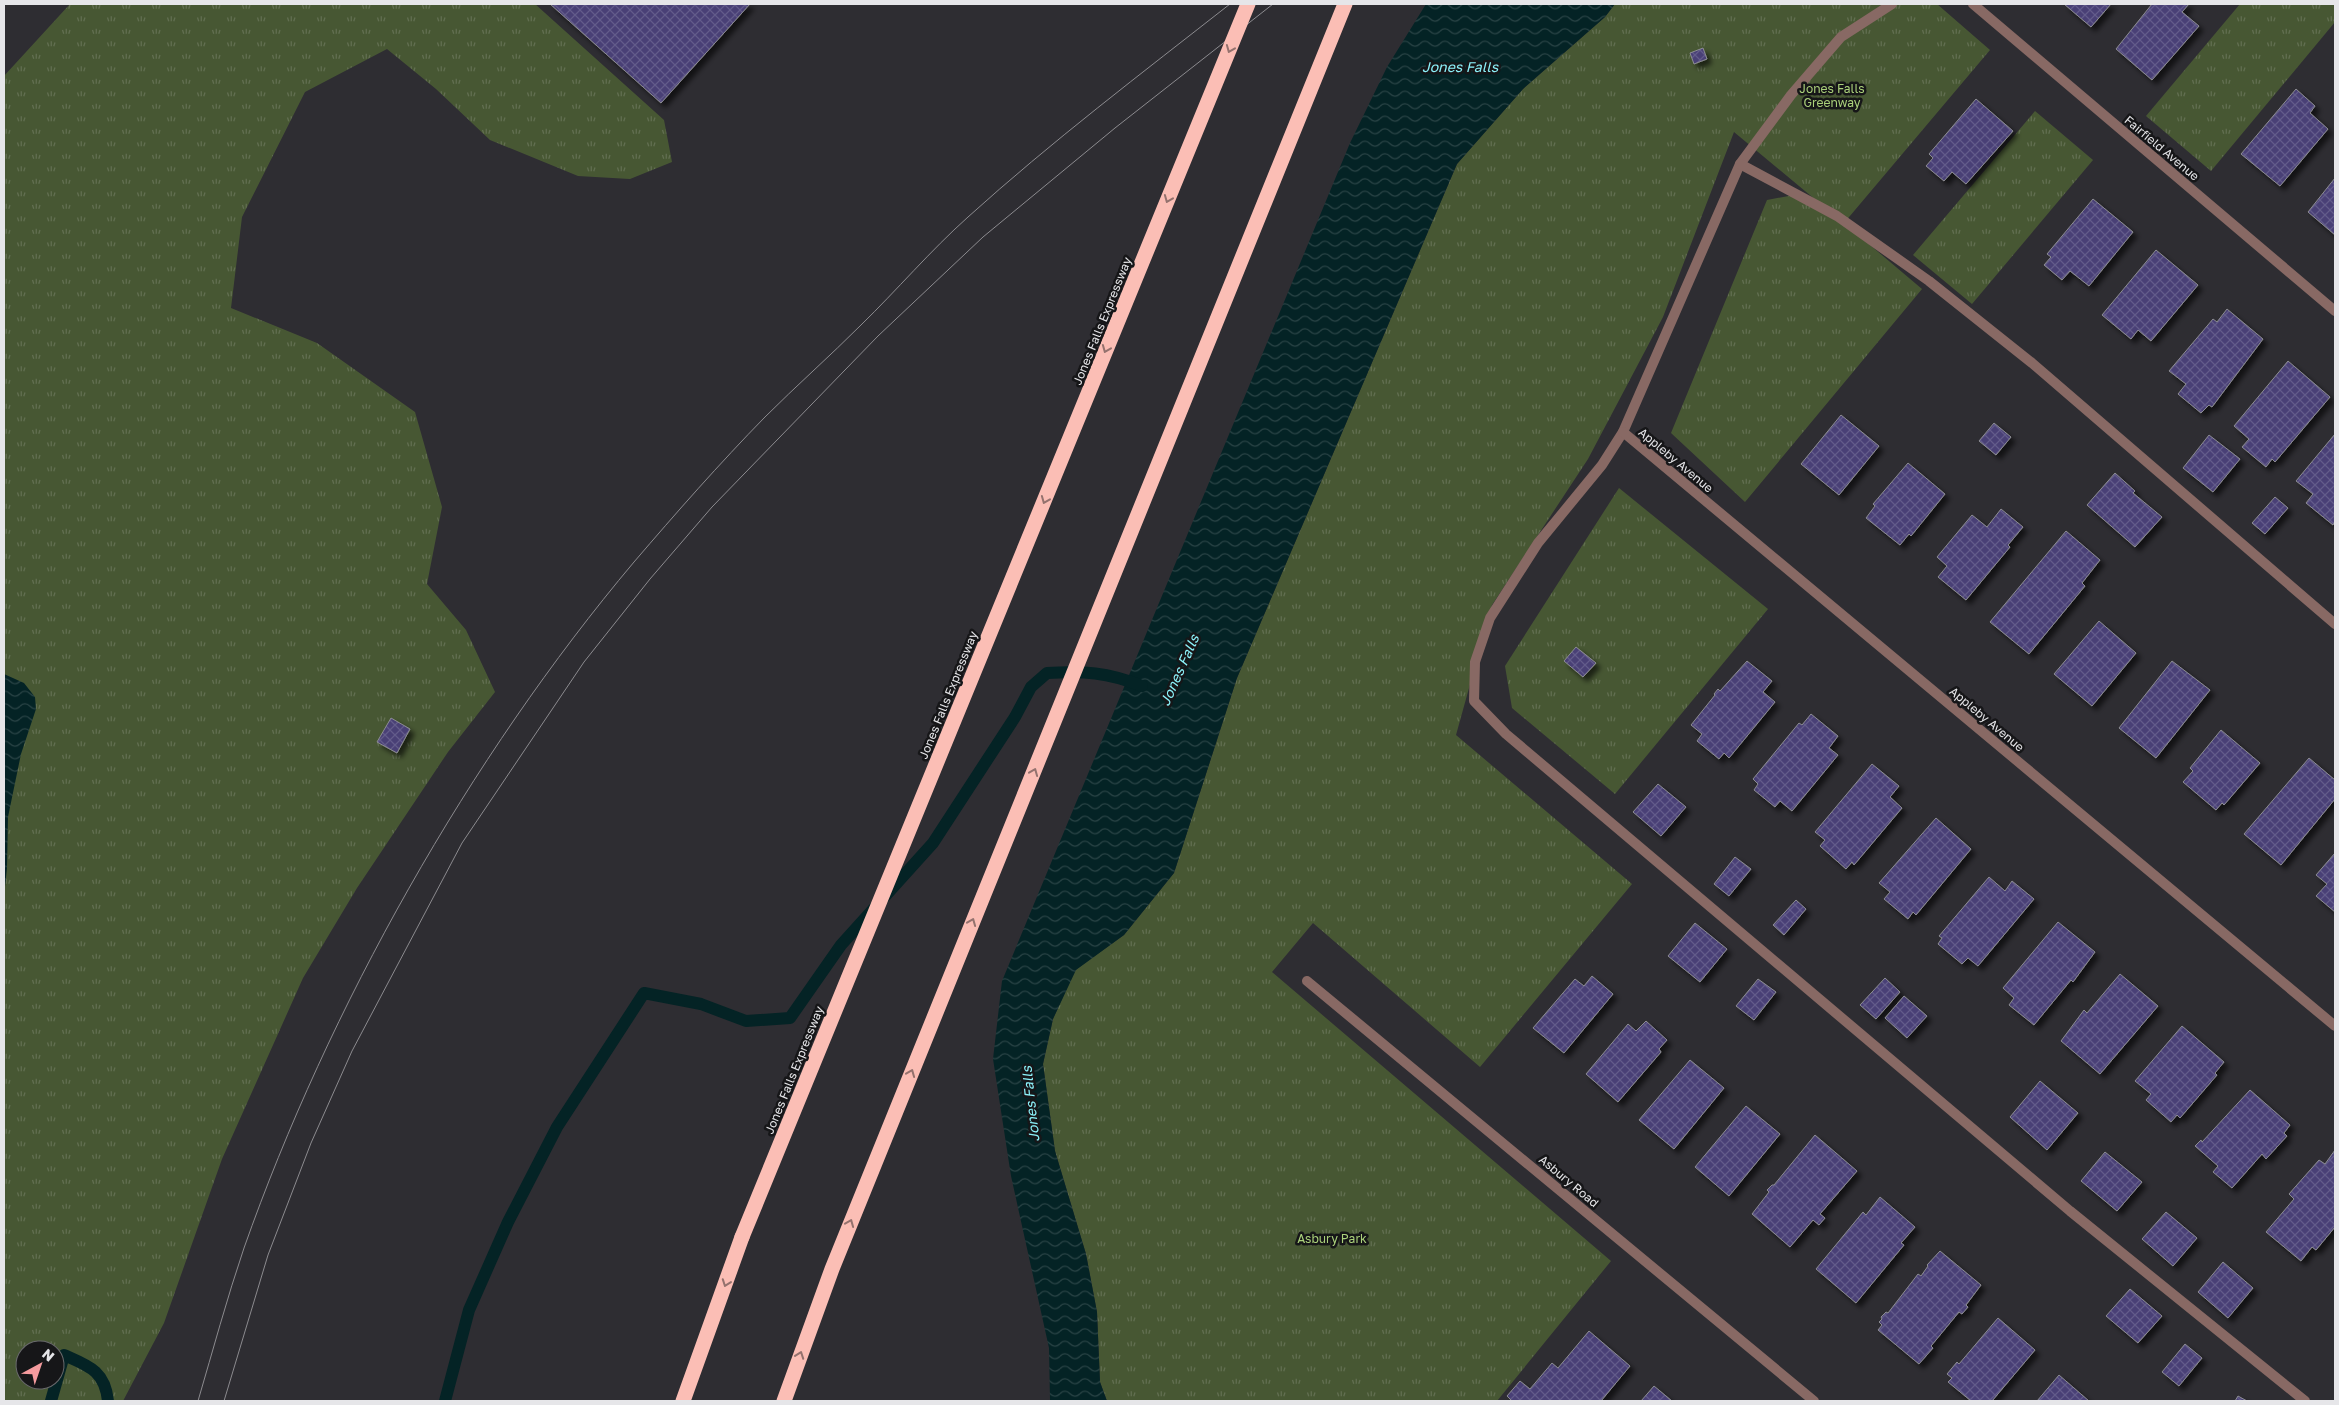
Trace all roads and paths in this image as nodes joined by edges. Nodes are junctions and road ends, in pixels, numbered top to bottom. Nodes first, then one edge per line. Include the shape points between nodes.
1 (1248, 4) edge
2 (1345, 4) edge
3 (1892, 4) edge
4 (1972, 4) edge
5 (1740, 164) junction
6 (2335, 312) edge
7 (1623, 432) junction
8 (2335, 624) edge
9 (1307, 981) dead end
10 (2335, 1026) edge
11 (683, 1401) edge
12 (784, 1401) edge
13 (1814, 1401) edge
14 (2305, 1401) edge

1 -> 11 highway, Jones Falls Expressway, bridge via 742,1237
12 -> 2 highway via 832,1269
3 - 5 street via 1842,38 1791,96
4 - 6 street, Fairfield Avenue
5 - 7 street
5 - 8 street via 1837,216 1929,281 2032,363
7 - 10 street, Appleby Avenue
7 - 14 street via 1602,465 1538,543 1490,618 1475,662 1474,701 1506,734 2040,1185
9 - 13 street, Asbury Road

